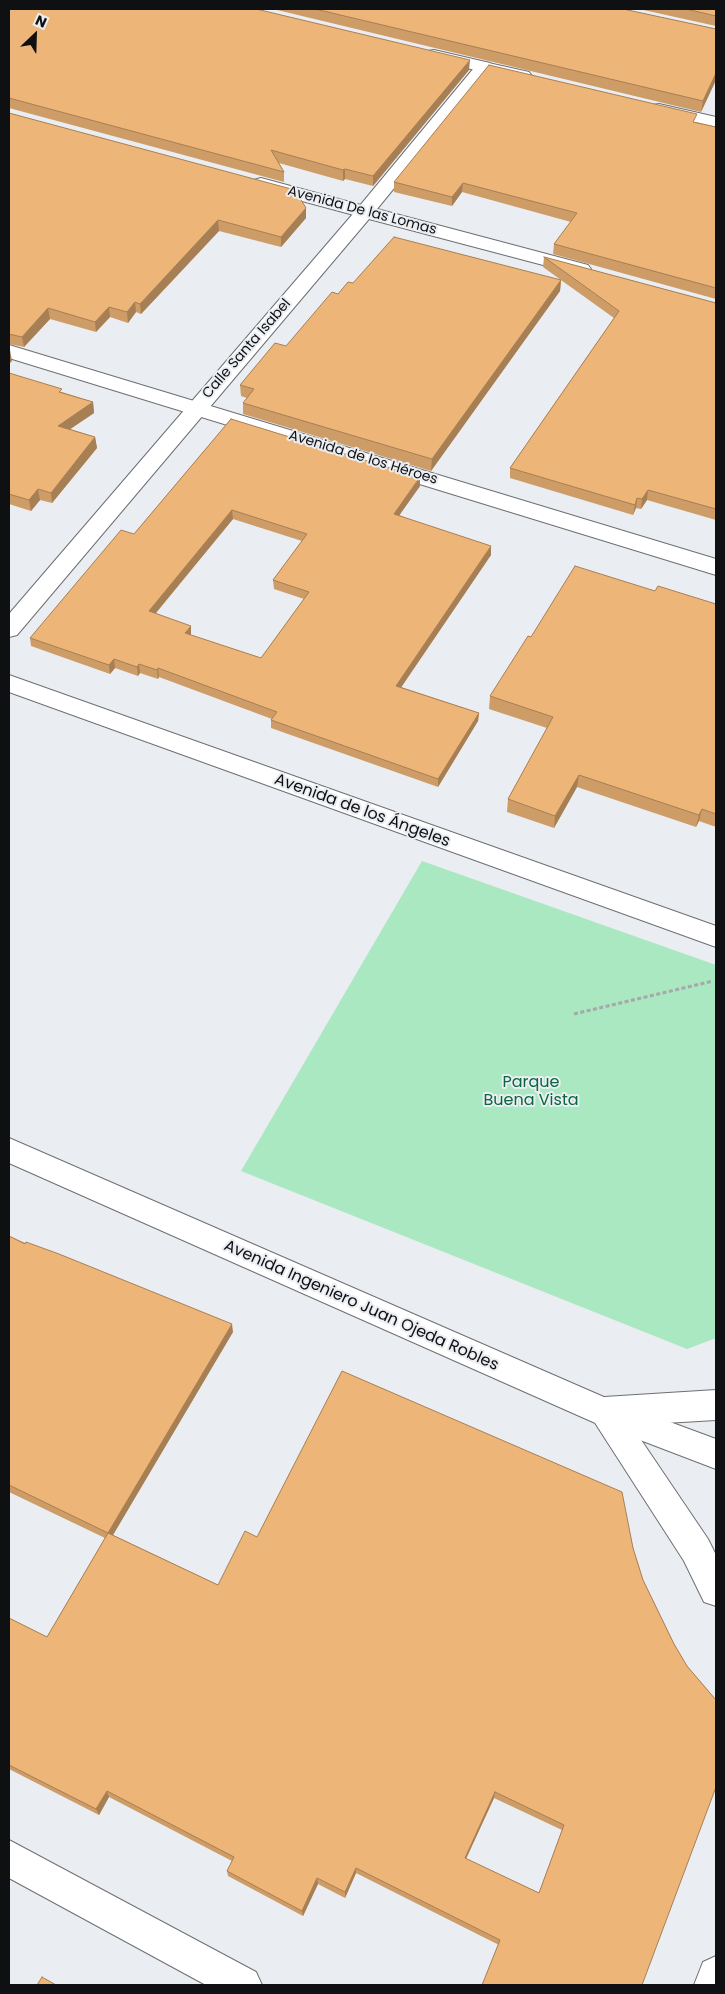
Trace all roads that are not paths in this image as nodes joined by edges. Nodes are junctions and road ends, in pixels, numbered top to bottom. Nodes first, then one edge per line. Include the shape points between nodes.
1 (416, 50) edge
2 (484, 67) junction
3 (542, 81) edge
4 (639, 104) edge
5 (716, 122) edge
6 (241, 178) edge
7 (365, 212) junction
8 (602, 275) edge
9 (9, 351) edge
10 (197, 408) junction
11 (716, 567) edge
12 (9, 629) edge
13 (9, 683) edge
14 (716, 938) edge
15 (9, 1150) edge
16 (716, 1405) edge
17 (604, 1412) junction
18 (716, 1454) edge
19 (716, 1590) edge
20 (9, 1858) edge
21 (716, 1976) edge
22 (243, 1985) edge
23 (713, 1985) edge

1 - 2 street
2 - 3 street
2 - 7 street, Calle Santa Isabel
4 - 5 street
6 - 7 street, Avenida De las Lomas
7 - 8 street, Avenida De las Lomas
7 - 10 street, Calle Santa Isabel
9 - 10 street, Avenida de los Héroes
10 - 11 street, Avenida de los Héroes
10 - 12 street, Calle Santa Isabel
13 - 14 street, Avenida de los Ángeles
15 - 17 street, Avenida Ingeniero Juan Ojeda Robles
16 - 17 street
17 - 18 street, Avenida Ingeniero Juan Ojeda Robles
17 - 19 street via 696,1550
20 - 22 street
21 - 23 street

